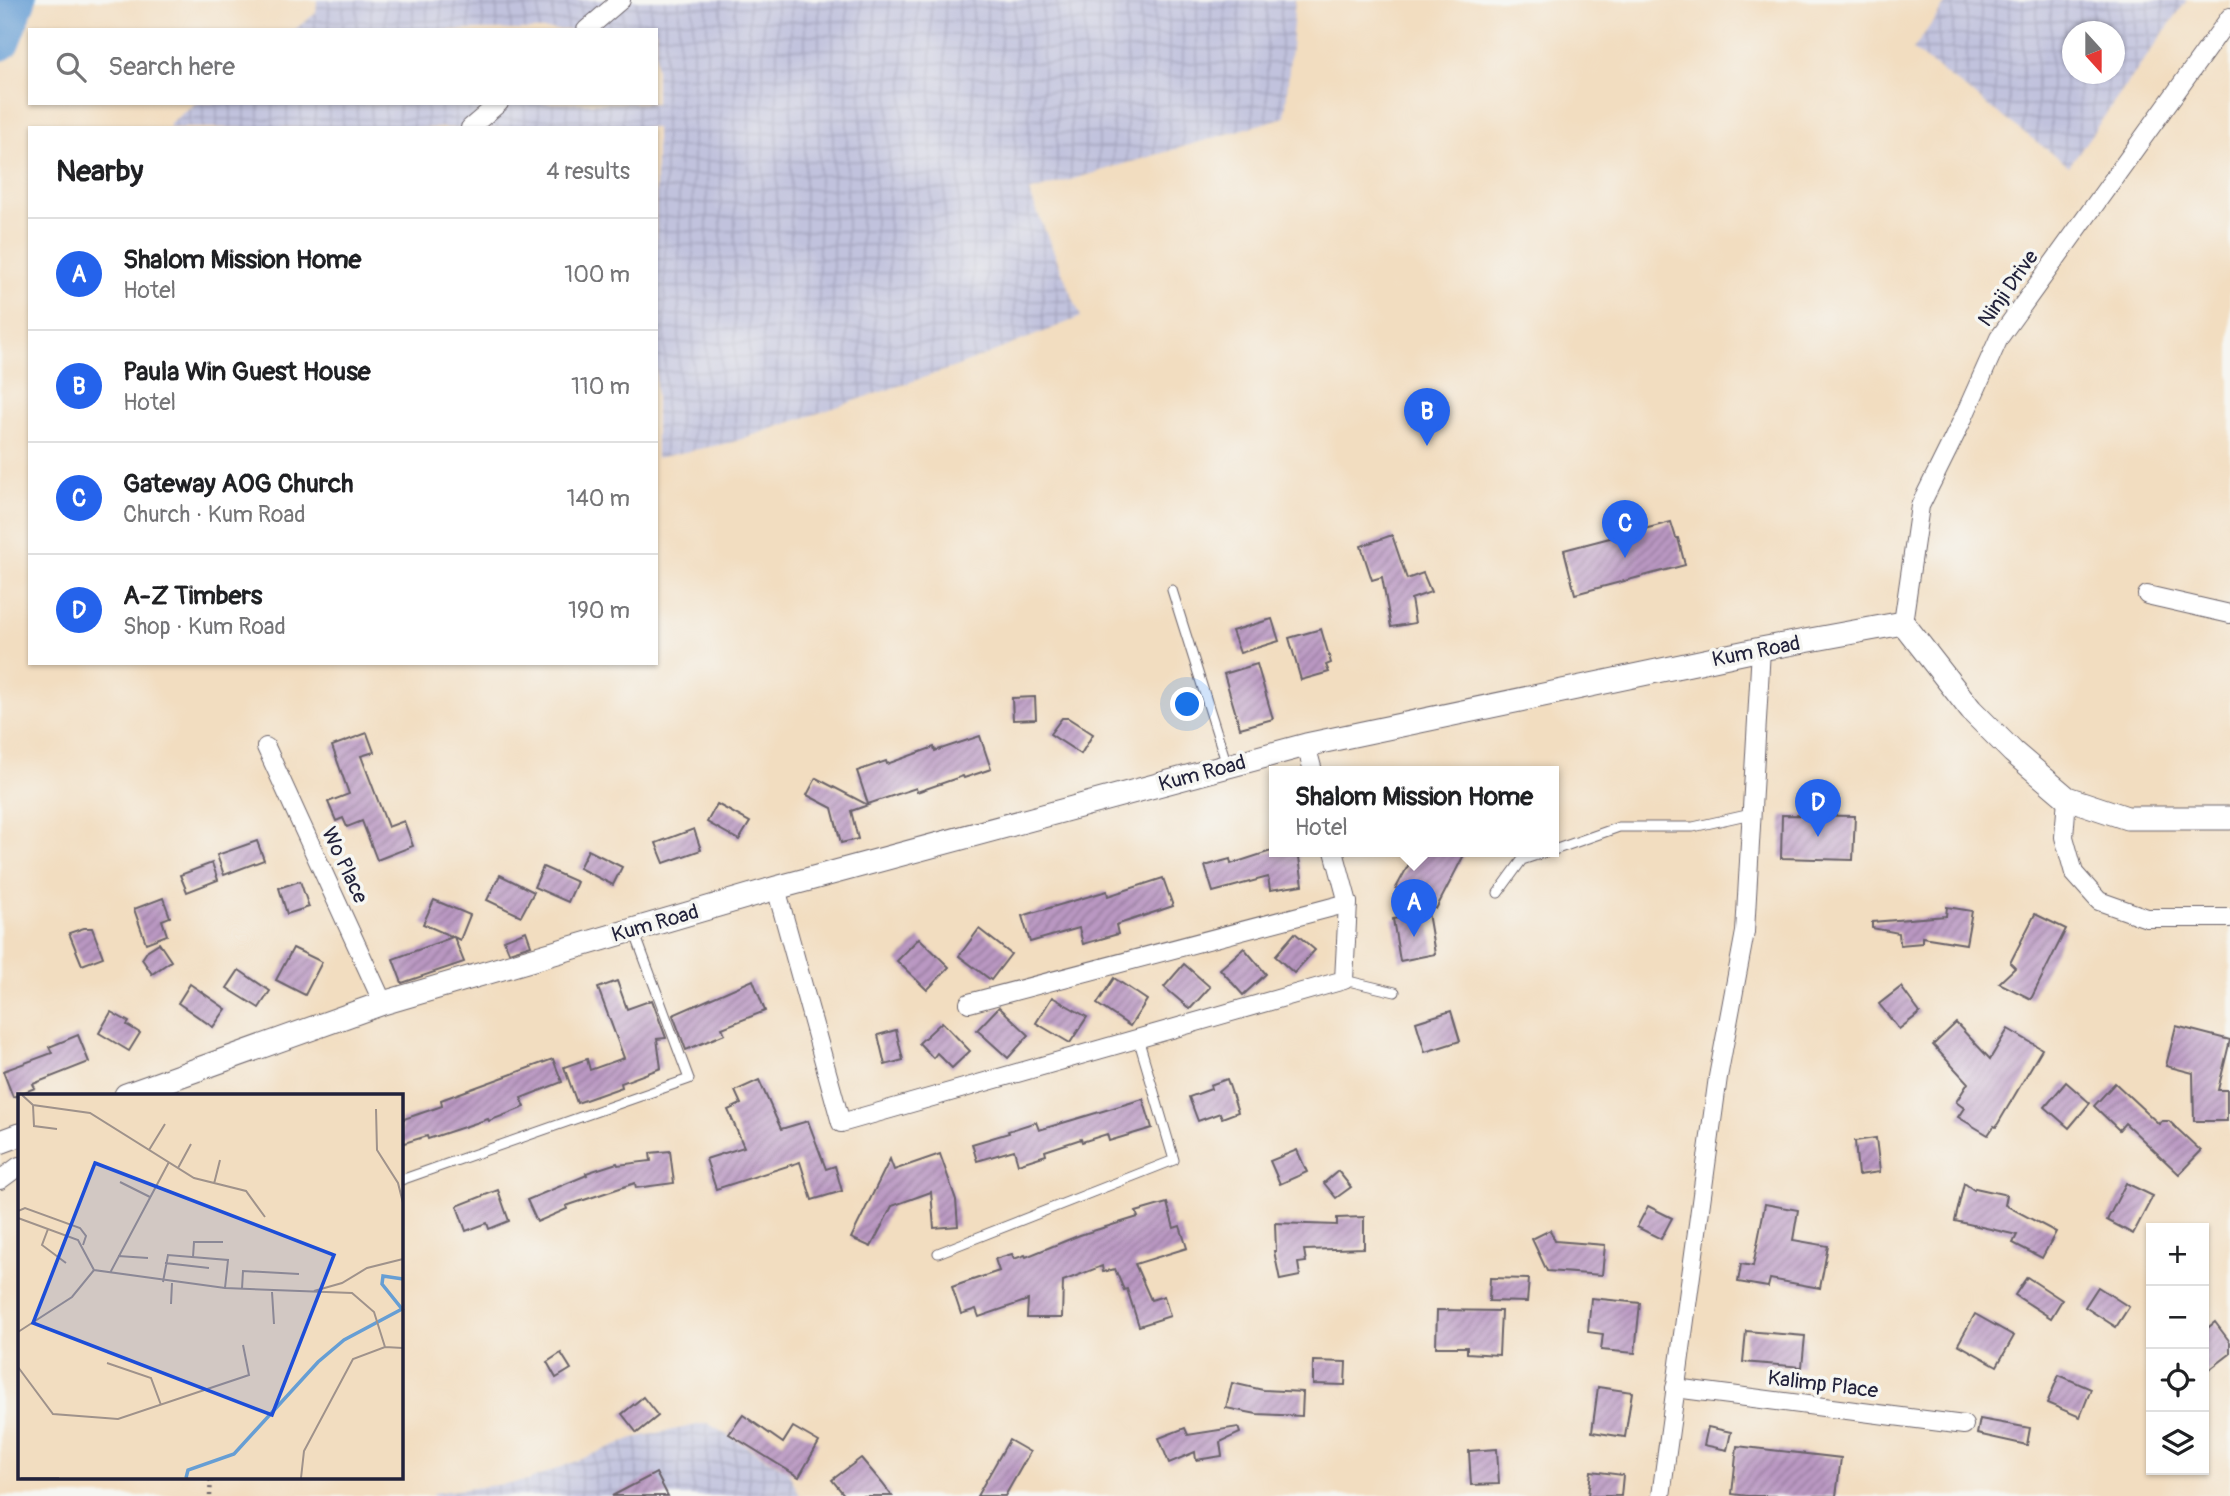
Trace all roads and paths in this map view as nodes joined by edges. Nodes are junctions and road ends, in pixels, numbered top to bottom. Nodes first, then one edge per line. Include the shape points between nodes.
1 (621, 0) edge
2 (2230, 17) edge
3 (588, 28) edge
4 (497, 105) edge
5 (472, 126) edge
6 (1172, 590) dead end
7 (2147, 596) dead end
8 (2230, 614) edge
9 (1903, 623) junction
10 (1761, 649) junction
11 (1306, 745) junction
12 (266, 747) dead end
13 (1227, 766) junction
14 (1311, 766) edge
15 (2067, 798) junction
16 (1751, 814) junction
17 (2230, 818) edge
18 (1559, 848) edge
19 (1336, 857) edge
20 (1531, 857) edge
21 (776, 888) junction
22 (1498, 893) dead end
23 (1348, 903) junction
24 (2230, 918) edge
25 (634, 929) junction
26 (1344, 980) junction
27 (1395, 992) dead end
28 (383, 1003) junction
29 (970, 1003) dead end
30 (1138, 1038) junction
31 (129, 1094) edge
32 (18, 1135) edge
33 (0, 1142) edge
34 (18, 1167) edge
35 (0, 1180) edge
36 (402, 1180) edge
37 (939, 1253) dead end
38 (1675, 1388) junction
39 (1964, 1425) dead end
40 (211, 1478) edge
41 (210, 1496) edge
42 (1661, 1496) edge

1 - 3 street
2 - 9 street, Ninji Drive via 1999,338 1920,506
4 - 5 street
6 - 13 lane
7 - 8 street
9 - 10 street, Kum Road
9 - 15 street via 1971,710
10 - 11 street, Kum Road
10 - 16 street
11 - 13 street, Kum Road
11 - 14 street
12 - 28 street, Wo Place
13 - 21 street, Kum Road
15 - 17 street via 2127,818
15 - 24 street via 2064,837 2074,873 2099,901 2147,918
16 - 18 lane via 1693,827 1619,827
16 - 38 street via 1745,932 1718,1077
19 - 23 street
20 - 22 lane via 1522,860
21 - 25 street, Kum Road
21 - 30 street via 841,1123
23 - 26 street
23 - 29 street
25 - 28 street, Kum Road
25 - 36 lane via 689,1079
26 - 27 lane
26 - 30 street
28 - 31 street, Kum Road
30 - 37 lane via 1174,1160
32 - 33 street
34 - 35 street
38 - 39 street, Kalimp Place
38 - 42 street
40 - 41 path

